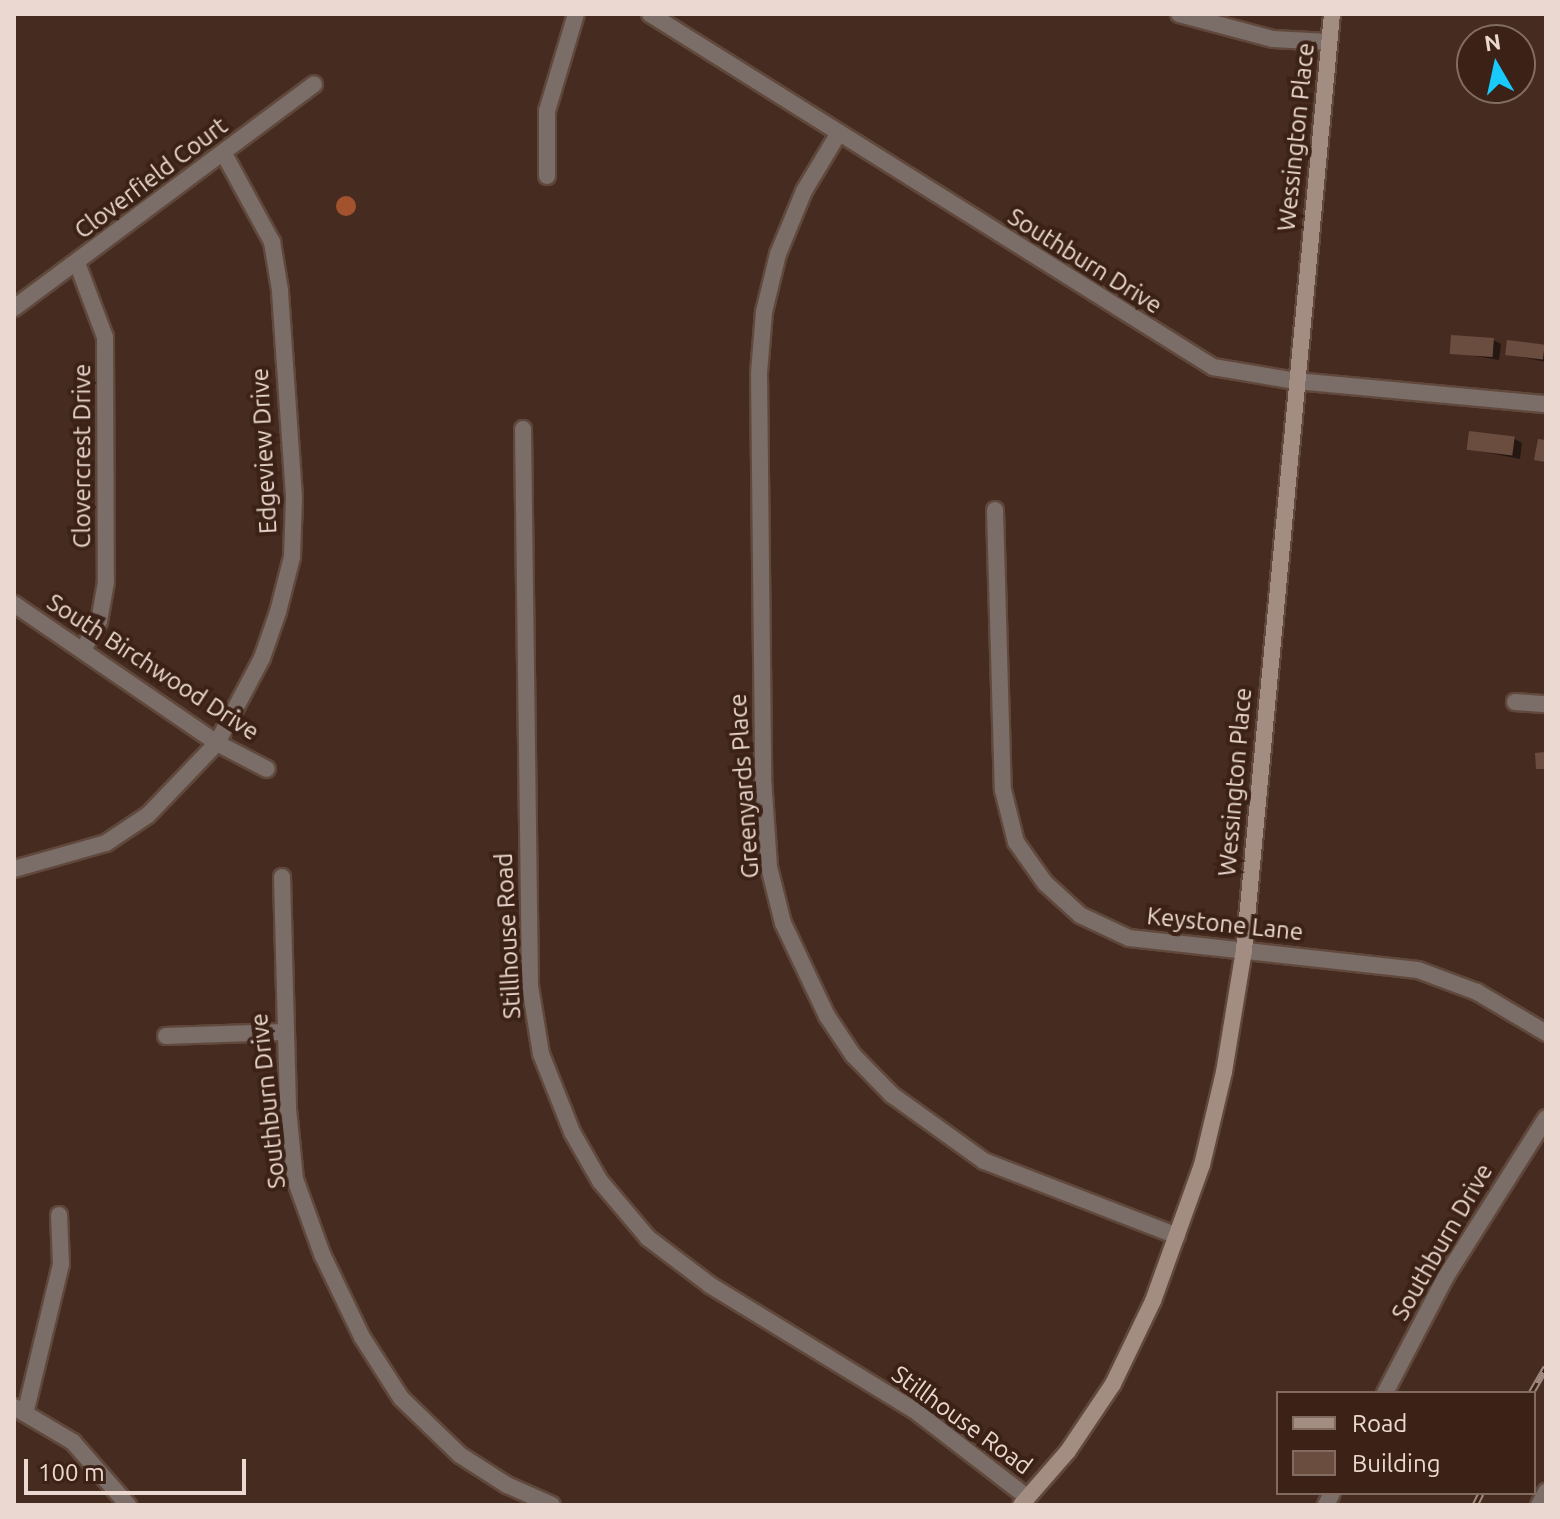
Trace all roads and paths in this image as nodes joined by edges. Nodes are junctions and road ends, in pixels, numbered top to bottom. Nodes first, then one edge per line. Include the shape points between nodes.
1 (576, 14) edge
2 (650, 14) edge
3 (1179, 14) edge
4 (1332, 14) edge
5 (1329, 42) junction
6 (314, 84) dead end
7 (837, 136) junction
8 (224, 154) junction
9 (547, 176) dead end
10 (77, 263) junction
11 (14, 308) edge
12 (1296, 381) junction
13 (1546, 404) edge
14 (523, 429) dead end
15 (995, 510) dead end
16 (14, 604) edge
17 (83, 650) junction
18 (1515, 702) dead end
19 (1546, 704) edge
20 (217, 743) junction
21 (267, 769) dead end
22 (14, 869) edge
23 (282, 877) dead end
24 (1244, 950) junction
25 (282, 1032) junction
26 (1546, 1033) edge
27 (166, 1036) dead end
28 (1546, 1118) edge
29 (59, 1215) dead end
30 (1177, 1236) junction
31 (1386, 1391) edge
32 (20, 1409) edge
33 (1546, 1492) edge
34 (1024, 1501) edge
35 (128, 1505) edge
36 (552, 1505) edge
37 (1539, 1505) edge

1 - 9 street via 547,111
2 - 7 street, Southburn Drive
3 - 5 street via 1273,39
4 - 5 street, Wessington Place
5 - 12 street, Wessington Place
6 - 8 street, Cloverfield Court
7 - 12 street, Southburn Drive via 1213,367
7 - 30 street, Greenyards Place via 804,191 778,254 764,312 759,373 763,778 769,867 783,923 827,1016 853,1055 892,1095 984,1161
8 - 10 street, Cloverfield Court
8 - 20 street, Edgeview Drive via 272,242 294,497 292,557 278,612 262,658
10 - 11 street, Cloverfield Court
10 - 17 street, Clovercrest Drive via 105,337 106,582 99,621
12 - 13 street, Southburn Drive
12 - 24 street, Wessington Place
14 - 34 street, Stillhouse Road via 530,986 541,1054 572,1132 600,1181 648,1238 710,1285 914,1410
15 - 24 street, Keystone Lane via 1003,790 1016,842 1045,883 1080,915 1129,938
16 - 17 street, South Birchwood Drive
17 - 20 street, South Birchwood Drive
18 - 19 street
20 - 21 street, South Birchwood Drive
20 - 22 street, Edgeview Drive via 148,815 106,843
23 - 25 street, Southburn Drive
24 - 26 street, Keystone Lane via 1418,970 1477,992
24 - 30 street, Wessington Place via 1202,1165
25 - 27 street
25 - 36 street, Southburn Drive via 295,1179 322,1254 362,1337 401,1398 460,1455
28 - 31 street, Southburn Drive via 1445,1278
29 - 32 street via 61,1264
30 - 34 street, Wessington Place via 1113,1384 1068,1451
32 - 35 street via 73,1442
33 - 37 street

